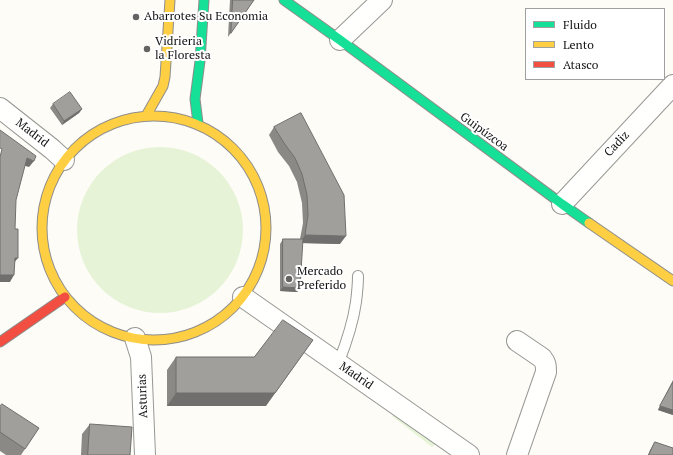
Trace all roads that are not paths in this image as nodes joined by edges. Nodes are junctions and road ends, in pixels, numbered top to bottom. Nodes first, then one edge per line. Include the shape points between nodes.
1 (170, 0) edge
2 (204, 0) edge
3 (284, 0) edge
4 (382, 0) edge
5 (340, 40) junction
6 (673, 85) edge
7 (0, 108) edge
8 (146, 116) junction
9 (198, 123) junction
10 (64, 160) junction
11 (562, 204) junction
12 (358, 276) dead end
13 (673, 281) edge
14 (65, 297) junction
15 (243, 297) junction
16 (135, 338) junction
17 (517, 341) dead end
18 (0, 342) edge
19 (338, 364) junction
20 (145, 455) edge
21 (469, 455) edge
22 (517, 455) edge

1 - 8 main road via 165,77
2 - 9 main road via 195,99
3 - 5 main road, Guipúzcoa
4 - 5 street
5 - 11 main road, Guipúzcoa
6 - 11 street, Cadiz
7 - 10 street, Madrid
8 - 9 main road via 175,117
8 - 10 main road via 100,129
9 - 15 main road via 216,134 240,156 257,181 266,210 266,240 259,270
10 - 14 main road via 47,191 41,226 46,261
11 - 13 main road, Guipúzcoa
12 - 19 lane via 352,322
14 - 16 main road via 82,314 106,329
14 - 18 main road
15 - 16 main road via 213,324 175,338
15 - 19 street, Madrid
16 - 20 street, Asturias via 141,356
17 - 22 street via 542,358 546,372
19 - 21 street, Madrid

